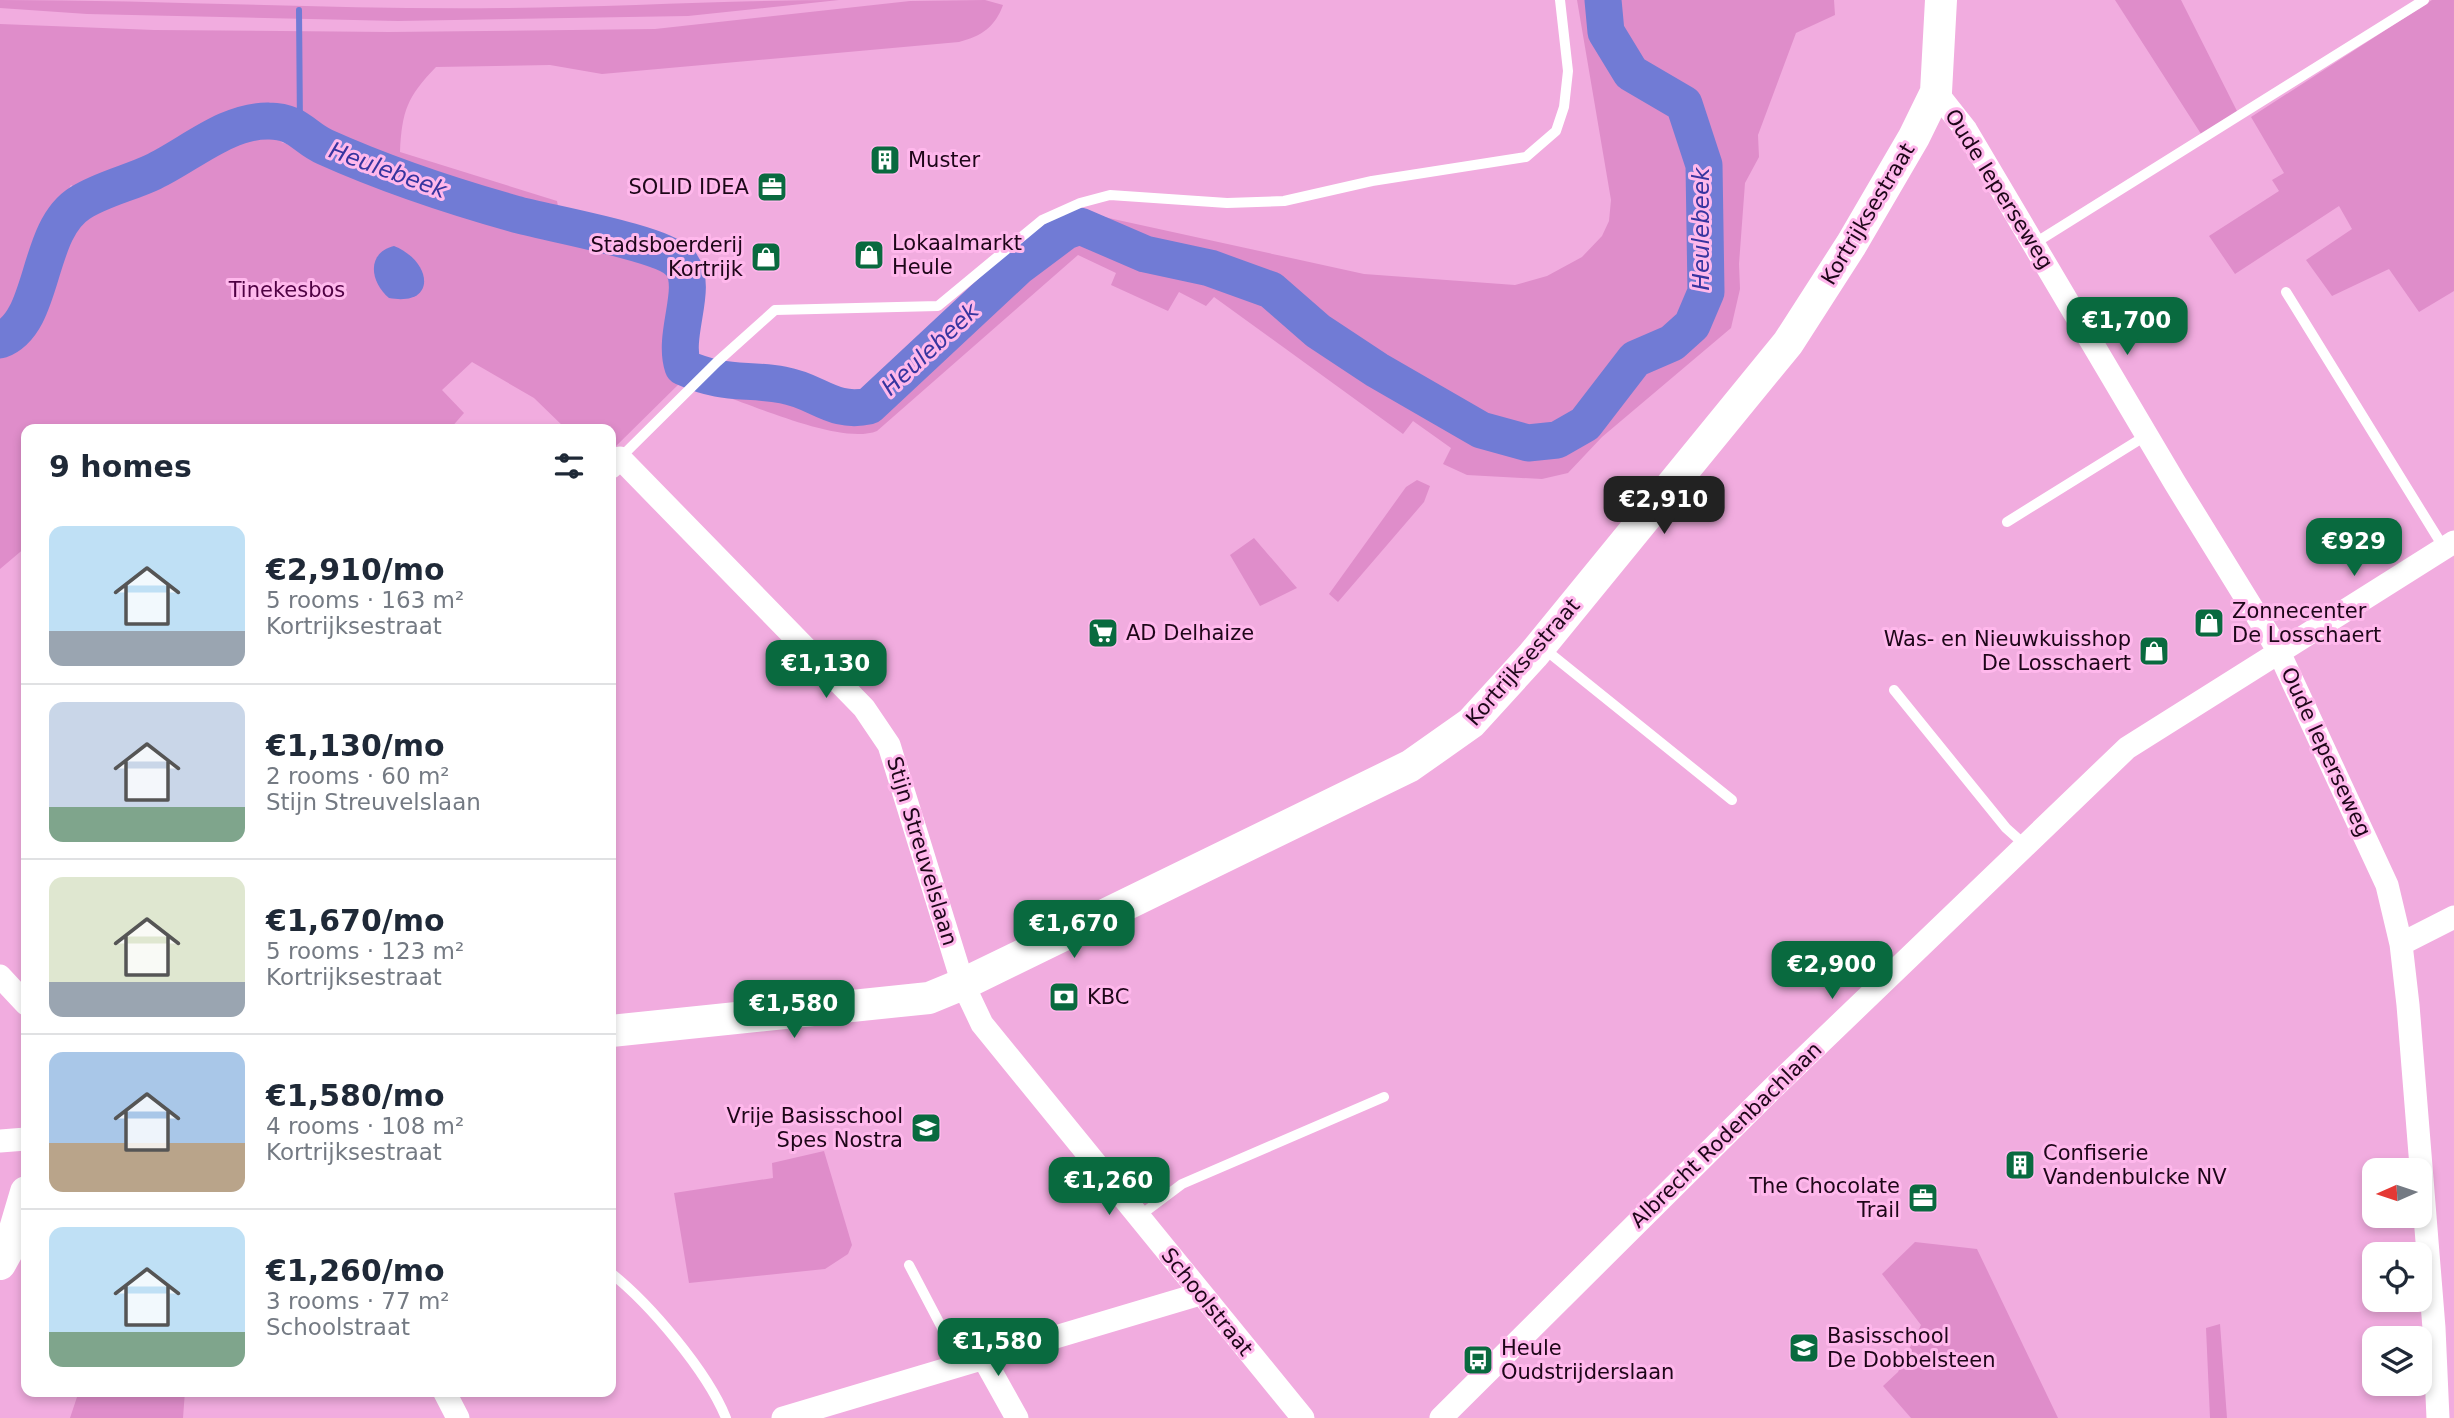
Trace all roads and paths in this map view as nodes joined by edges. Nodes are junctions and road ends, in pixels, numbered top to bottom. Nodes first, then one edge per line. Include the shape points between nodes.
1 (1560, 0) edge
2 (1941, 0) edge
3 (2424, 0) edge
4 (1936, 92) junction
5 (2035, 243) junction
6 (2286, 292) dead end
7 (2147, 435) junction
8 (616, 463) edge
9 (2007, 522) dead end
10 (2449, 545) edge
11 (1540, 646) junction
12 (2278, 650) junction
13 (1894, 690) dead end
14 (1732, 800) dead end
15 (2025, 845) junction
16 (2454, 917) edge
17 (2401, 944) junction
18 (0, 976) edge
19 (963, 984) junction
20 (21, 999) edge
21 (616, 1031) edge
22 (1384, 1097) dead end
23 (21, 1139) edge
24 (0, 1141) edge
25 (21, 1205) edge
26 (1138, 1217) junction
27 (3, 1250) edge
28 (909, 1265) dead end
29 (616, 1277) edge
30 (1200, 1294) junction
31 (973, 1362) junction
32 (447, 1397) edge
33 (458, 1418) edge
34 (726, 1418) edge
35 (783, 1418) edge
36 (1017, 1418) edge
37 (1303, 1418) edge
38 (1441, 1418) edge
39 (2438, 1418) edge

1 - 8 lane via 1568,71 1564,107 1556,131 1526,157 1383,179 1284,201 1217,203 1126,195 1080,203 1042,220 938,306 775,310
2 - 4 street, Kortrijksestraat
3 - 5 lane
4 - 5 street, Oude Ieperseweg via 1966,130
4 - 11 street, Kortrijksestraat via 1858,233 1788,344
5 - 7 street, Oude Ieperseweg
6 - 10 lane
7 - 9 lane
7 - 12 street, Oude Ieperseweg
8 - 19 street, Stijn Streuvelslaan via 864,708 889,745
10 - 12 street, Albrecht Rodenbachlaan
11 - 14 lane
11 - 19 street, Kortrijksestraat via 1471,723 1409,766
12 - 15 street, Albrecht Rodenbachlaan via 2127,748
12 - 17 street, Oude Ieperseweg via 2387,885
13 - 15 lane via 2006,828
15 - 38 street, Albrecht Rodenbachlaan
16 - 17 street
17 - 39 street, Oude Ieperseweg
18 - 20 street
19 - 21 street, Kortrijksestraat via 929,998 883,1005
19 - 26 street, Schoolstraat via 982,1024
22 - 26 lane via 1182,1184
23 - 24 street
25 - 27 street
26 - 30 street, Schoolstraat
28 - 31 lane
29 - 34 lane via 639,1295 717,1396
30 - 31 street
30 - 37 street, Schoolstraat
31 - 35 street
31 - 36 street
32 - 33 street

